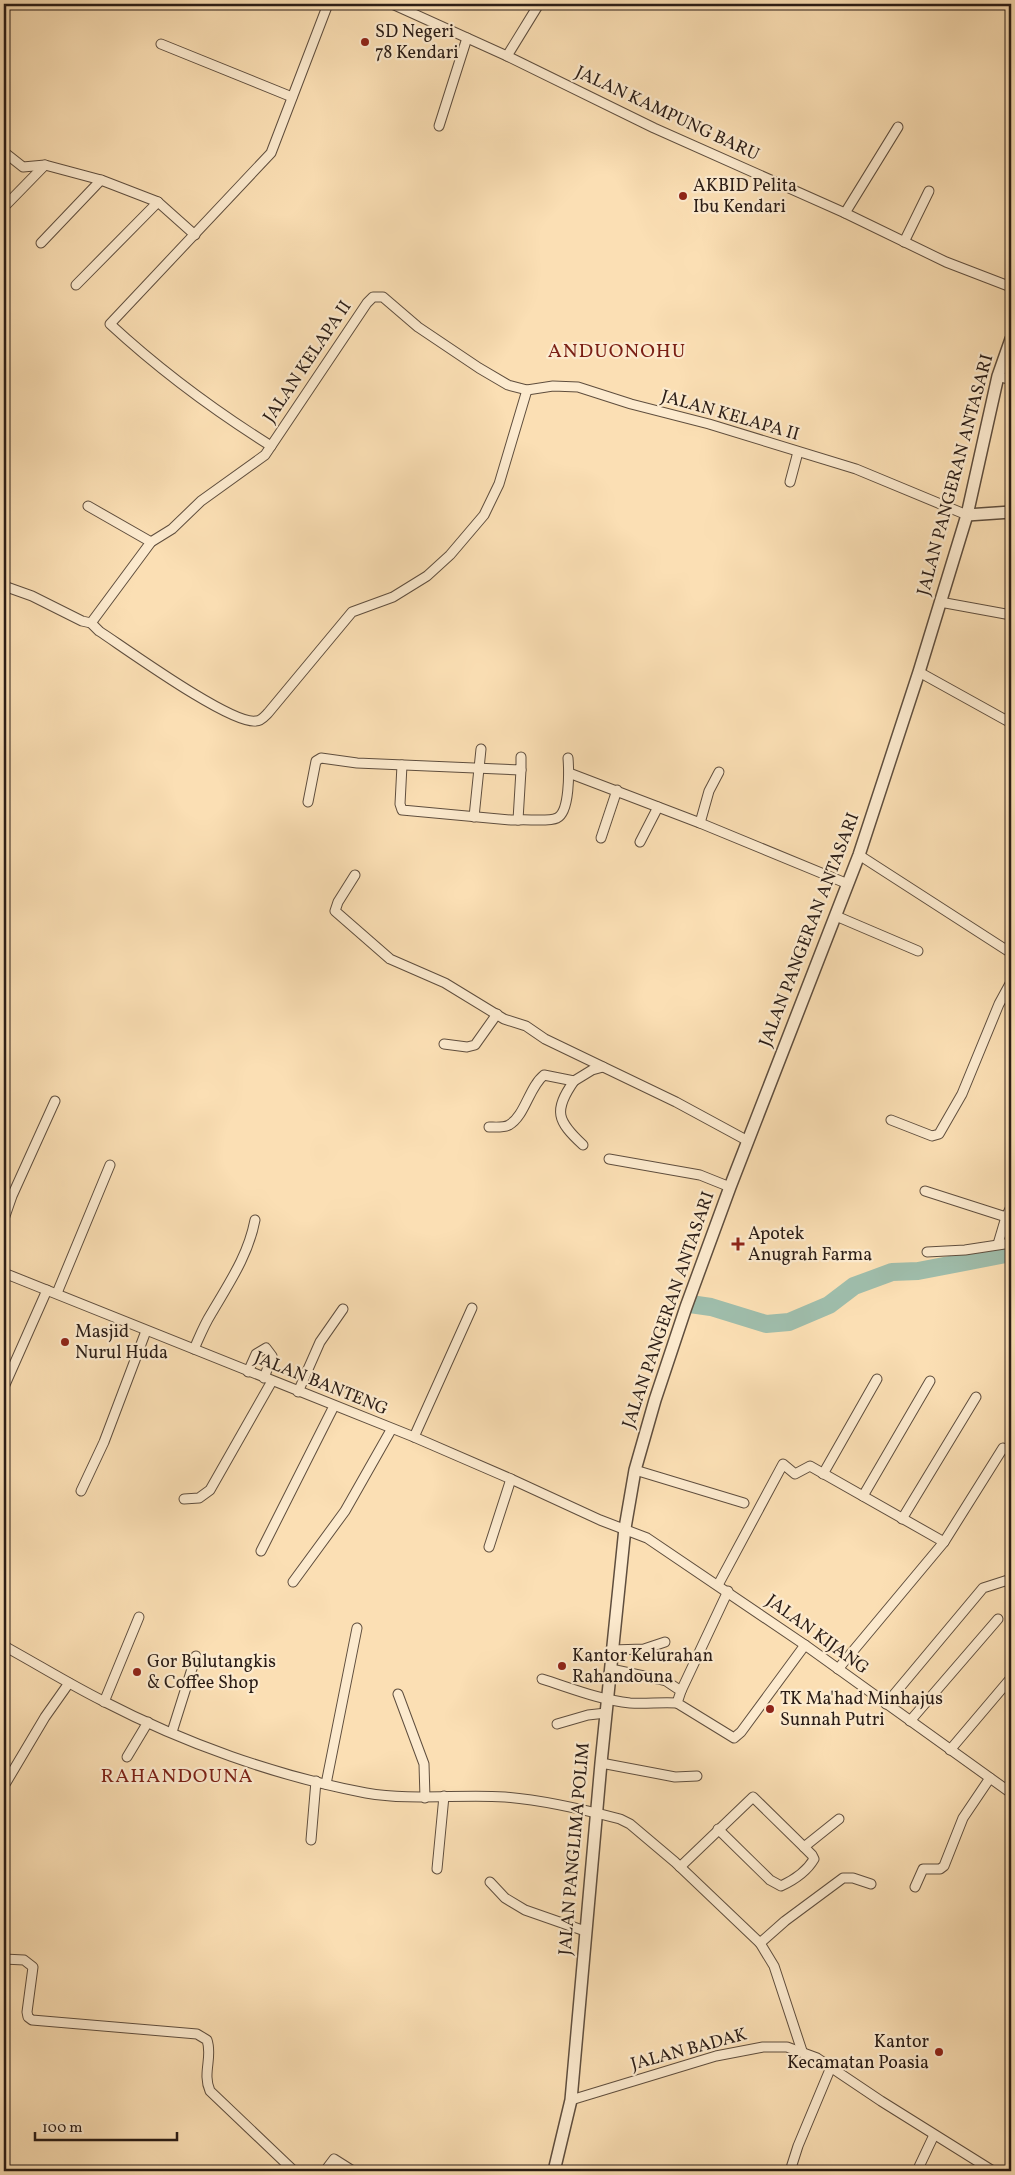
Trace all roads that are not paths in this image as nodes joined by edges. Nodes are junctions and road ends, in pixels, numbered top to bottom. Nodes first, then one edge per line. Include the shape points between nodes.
1 (328, 4) edge
2 (392, 4) edge
3 (539, 4) edge
4 (467, 38) junction
5 (161, 44) dead end
6 (507, 56) junction
7 (292, 97) junction
8 (439, 126) dead end
9 (898, 127) dead end
10 (4, 152) edge
11 (45, 166) junction
12 (102, 180) junction
13 (929, 191) dead end
14 (158, 202) junction
15 (4, 207) edge
16 (846, 213) junction
17 (195, 235) junction
18 (904, 242) junction
19 (41, 243) dead end
20 (76, 285) dead end
21 (1011, 287) edge
22 (1011, 340) edge
23 (998, 376) junction
24 (1011, 380) edge
25 (527, 390) junction
26 (271, 446) junction
27 (798, 452) junction
28 (790, 482) dead end
29 (88, 506) dead end
30 (1011, 512) edge
31 (967, 515) junction
32 (151, 542) junction
33 (4, 586) edge
34 (940, 602) junction
35 (1011, 615) edge
36 (91, 623) junction
37 (919, 672) junction
38 (1011, 723) edge
39 (482, 749) dead end
40 (521, 757) dead end
41 (568, 758) dead end
42 (402, 766) junction
43 (480, 769) junction
44 (521, 770) junction
45 (718, 772) dead end
46 (569, 773) junction
47 (617, 790) junction
48 (308, 802) dead end
49 (658, 807) junction
50 (474, 817) junction
51 (518, 820) junction
52 (700, 823) junction
53 (601, 838) dead end
54 (640, 842) dead end
55 (859, 855) junction
56 (355, 875) dead end
57 (848, 884) junction
58 (836, 916) junction
59 (918, 951) dead end
60 (1011, 953) edge
61 (1011, 982) edge
62 (497, 1014) junction
63 (444, 1044) dead end
64 (604, 1067) junction
65 (574, 1081) junction
66 (55, 1101) dead end
67 (891, 1120) dead end
68 (489, 1127) dead end
69 (748, 1141) junction
70 (582, 1145) dead end
71 (609, 1160) dead end
72 (110, 1165) dead end
73 (730, 1187) junction
74 (925, 1191) dead end
75 (1011, 1207) edge
76 (1006, 1217) junction
77 (4, 1220) edge
78 (255, 1220) dead end
79 (1011, 1243) edge
80 (998, 1244) junction
81 (927, 1252) dead end
82 (4, 1273) edge
83 (47, 1290) junction
84 (56, 1294) junction
85 (472, 1308) dead end
86 (342, 1309) dead end
87 (146, 1331) junction
88 (194, 1350) junction
89 (248, 1372) junction
90 (877, 1379) dead end
91 (268, 1380) junction
92 (930, 1381) dead end
93 (4, 1387) edge
94 (298, 1392) junction
95 (976, 1397) dead end
96 (334, 1406) junction
97 (391, 1430) junction
98 (414, 1437) junction
99 (1003, 1448) dead end
100 (635, 1470) junction
101 (822, 1474) junction
102 (511, 1479) junction
103 (81, 1491) dead end
104 (863, 1496) junction
105 (184, 1500) dead end
106 (744, 1503) dead end
107 (902, 1519) junction
108 (625, 1528) junction
109 (944, 1542) junction
110 (489, 1546) dead end
111 (261, 1551) dead end
112 (1011, 1579) edge
113 (293, 1582) dead end
114 (718, 1585) junction
115 (728, 1591) junction
116 (139, 1617) dead end
117 (998, 1619) dead end
118 (356, 1628) dead end
119 (666, 1642) dead end
120 (4, 1646) edge
121 (805, 1646) junction
122 (612, 1650) junction
123 (196, 1656) dead end
124 (611, 1669) junction
125 (838, 1669) junction
126 (1011, 1678) edge
127 (542, 1679) dead end
128 (70, 1683) junction
129 (681, 1692) junction
130 (398, 1694) dead end
131 (608, 1700) junction
132 (104, 1702) junction
133 (677, 1703) junction
134 (886, 1704) junction
135 (606, 1713) junction
136 (910, 1721) junction
137 (148, 1722) junction
138 (558, 1724) dead end
139 (172, 1732) junction
140 (950, 1750) junction
141 (127, 1757) dead end
142 (600, 1763) junction
143 (697, 1776) dead end
144 (990, 1778) junction
145 (316, 1781) junction
146 (326, 1784) junction
147 (4, 1786) edge
148 (1011, 1793) edge
149 (444, 1796) junction
150 (425, 1798) junction
151 (596, 1813) junction
152 (838, 1819) dead end
153 (718, 1829) junction
154 (311, 1840) dead end
155 (804, 1847) junction
156 (680, 1867) junction
157 (437, 1869) dead end
158 (490, 1882) dead end
159 (872, 1884) dead end
160 (915, 1887) dead end
161 (585, 1931) junction
162 (760, 1943) junction
163 (4, 1958) edge
164 (802, 2051) junction
165 (831, 2067) junction
166 (571, 2100) junction
167 (934, 2135) junction
168 (976, 2167) edge
169 (294, 2171) edge
170 (325, 2171) edge
171 (353, 2171) edge
172 (554, 2171) edge
173 (790, 2171) edge
174 (917, 2171) edge
175 (993, 2171) edge

1 - 7 street
2 - 4 street, JALAN KAMPUNG BARU
3 - 6 street
4 - 6 street, JALAN KAMPUNG BARU
4 - 8 street
5 - 7 street
6 - 16 street, JALAN KAMPUNG BARU via 654,128
7 - 17 street via 271,152
9 - 16 street
10 - 11 street via 23,167
11 - 12 street
11 - 15 street
12 - 14 street
12 - 19 street
13 - 18 street
14 - 17 street
14 - 20 street
16 - 18 street, JALAN KAMPUNG BARU
17 - 26 street via 110,324 170,378
18 - 21 street, JALAN KAMPUNG BARU
22 - 23 street, JALAN PANGERAN ANTASARI
23 - 24 street
23 - 31 street, JALAN PANGERAN ANTASARI
25 - 26 street, JALAN KELAPA II via 508,385 479,368 418,327 387,299 378,296 367,303
25 - 27 street, JALAN KELAPA II via 578,387
25 - 36 street via 500,484 484,515 427,576 393,597 352,612 259,720 250,721 214,705
26 - 32 street, JALAN KELAPA II via 260,460 201,501 172,529
27 - 28 street
27 - 31 street, JALAN KELAPA II via 856,469
29 - 32 street
30 - 31 street
31 - 34 street, JALAN PANGERAN ANTASARI
32 - 36 street, JALAN KELAPA II
33 - 36 street
34 - 35 street
34 - 37 street, JALAN PANGERAN ANTASARI
37 - 38 street
37 - 55 street, JALAN PANGERAN ANTASARI
39 - 43 street
40 - 44 street
41 - 46 street
42 - 43 street
42 - 48 street via 318,759
42 - 50 street via 402,810
43 - 44 street
43 - 50 street
44 - 51 street
45 - 52 street
46 - 47 street
46 - 51 street via 565,807 558,818
47 - 49 street
47 - 53 street
49 - 52 street
49 - 54 street
50 - 51 street
52 - 57 street
55 - 57 street, JALAN PANGERAN ANTASARI
55 - 60 street
56 - 62 street via 338,902 337,914 390,959 445,984
57 - 58 street, JALAN PANGERAN ANTASARI
58 - 59 street
58 - 69 street, JALAN PANGERAN ANTASARI
61 - 67 street via 962,1094 942,1130 932,1136
62 - 63 street via 475,1045
62 - 64 street
64 - 65 street
64 - 69 street
65 - 68 street via 544,1075 536,1082 512,1122
65 - 70 street via 565,1094 561,1118 566,1129
66 - 77 street
69 - 73 street, JALAN PANGERAN ANTASARI
71 - 73 street via 700,1176
72 - 84 street
73 - 100 street, JALAN PANGERAN ANTASARI via 686,1307
74 - 76 street
75 - 76 street
76 - 80 street
78 - 88 street via 252,1237 239,1268 210,1315
79 - 80 street
80 - 81 street
82 - 83 street, JALAN BANTENG
83 - 84 street, JALAN BANTENG
83 - 93 street
84 - 87 street, JALAN BANTENG
85 - 98 street
86 - 94 street via 320,1342
87 - 88 street, JALAN BANTENG
87 - 103 street via 104,1442
88 - 89 street, JALAN BANTENG
89 - 91 street, JALAN BANTENG
89 - 91 street via 256,1354 266,1348 272,1356
90 - 101 street
91 - 94 street, JALAN BANTENG
91 - 105 street via 210,1490 199,1498
92 - 104 street
94 - 96 street, JALAN BANTENG
95 - 107 street
96 - 97 street, JALAN BANTENG
96 - 111 street
97 - 98 street, JALAN BANTENG
97 - 113 street via 345,1511
98 - 102 street, JALAN BANTENG
99 - 109 street
100 - 106 street
100 - 108 street, JALAN PANGERAN ANTASARI
101 - 104 street
101 - 114 street via 810,1466 795,1474 783,1464
102 - 108 street, JALAN BANTENG via 600,1520
102 - 110 street
104 - 107 street
107 - 109 street
108 - 114 street, JALAN KIJANG via 647,1538
108 - 122 street, JALAN PANGLIMA POLIM
109 - 125 street
112 - 134 street via 982,1588
114 - 115 street, JALAN KIJANG
115 - 121 street, JALAN KIJANG
115 - 129 street
116 - 132 street
117 - 136 street
118 - 146 street
119 - 122 street via 644,1649
120 - 128 street
121 - 125 street, JALAN KIJANG
121 - 133 street via 737,1737 731,1737
122 - 124 street, JALAN PANGLIMA POLIM
123 - 139 street
124 - 129 street via 666,1681
124 - 131 street, JALAN PANGLIMA POLIM
125 - 134 street, JALAN KIJANG
126 - 140 street
127 - 131 street
128 - 132 street
128 - 147 street via 45,1717
129 - 133 street
130 - 150 street via 424,1764
131 - 133 street
131 - 135 street, JALAN PANGLIMA POLIM
132 - 137 street
134 - 136 street, JALAN KIJANG
135 - 138 street
135 - 142 street, JALAN PANGLIMA POLIM
136 - 140 street, JALAN KIJANG
137 - 139 street
137 - 141 street
139 - 145 street via 241,1759
140 - 144 street, JALAN KIJANG
142 - 143 street via 675,1777
142 - 151 street, JALAN PANGLIMA POLIM
144 - 148 street, JALAN KIJANG
144 - 160 street via 963,1818 944,1866 923,1869
145 - 146 street
145 - 154 street
146 - 150 street via 367,1793
149 - 150 street
149 - 151 street via 550,1802
149 - 157 street
151 - 156 street via 630,1824
151 - 161 street, JALAN PANGLIMA POLIM
152 - 155 street
153 - 155 street via 752,1797
153 - 155 street via 770,1880 781,1886 792,1881 814,1859
153 - 156 street
156 - 162 street
158 - 161 street via 505,1898 525,1910
159 - 162 street via 843,1878
161 - 166 street, JALAN PANGLIMA POLIM
162 - 164 street via 774,1966
163 - 169 street via 24,1960 33,1966 27,2012 32,2020 203,2036 210,2048 206,2082 210,2091
164 - 165 street, JALAN BADAK
164 - 166 street, JALAN BADAK via 763,2047 716,2056
165 - 167 street, JALAN BADAK
165 - 173 street
166 - 172 street, JALAN PANGLIMA POLIM
167 - 168 street, JALAN BADAK
167 - 174 street
168 - 175 street, JALAN BADAK
170 - 171 street via 334,2159

